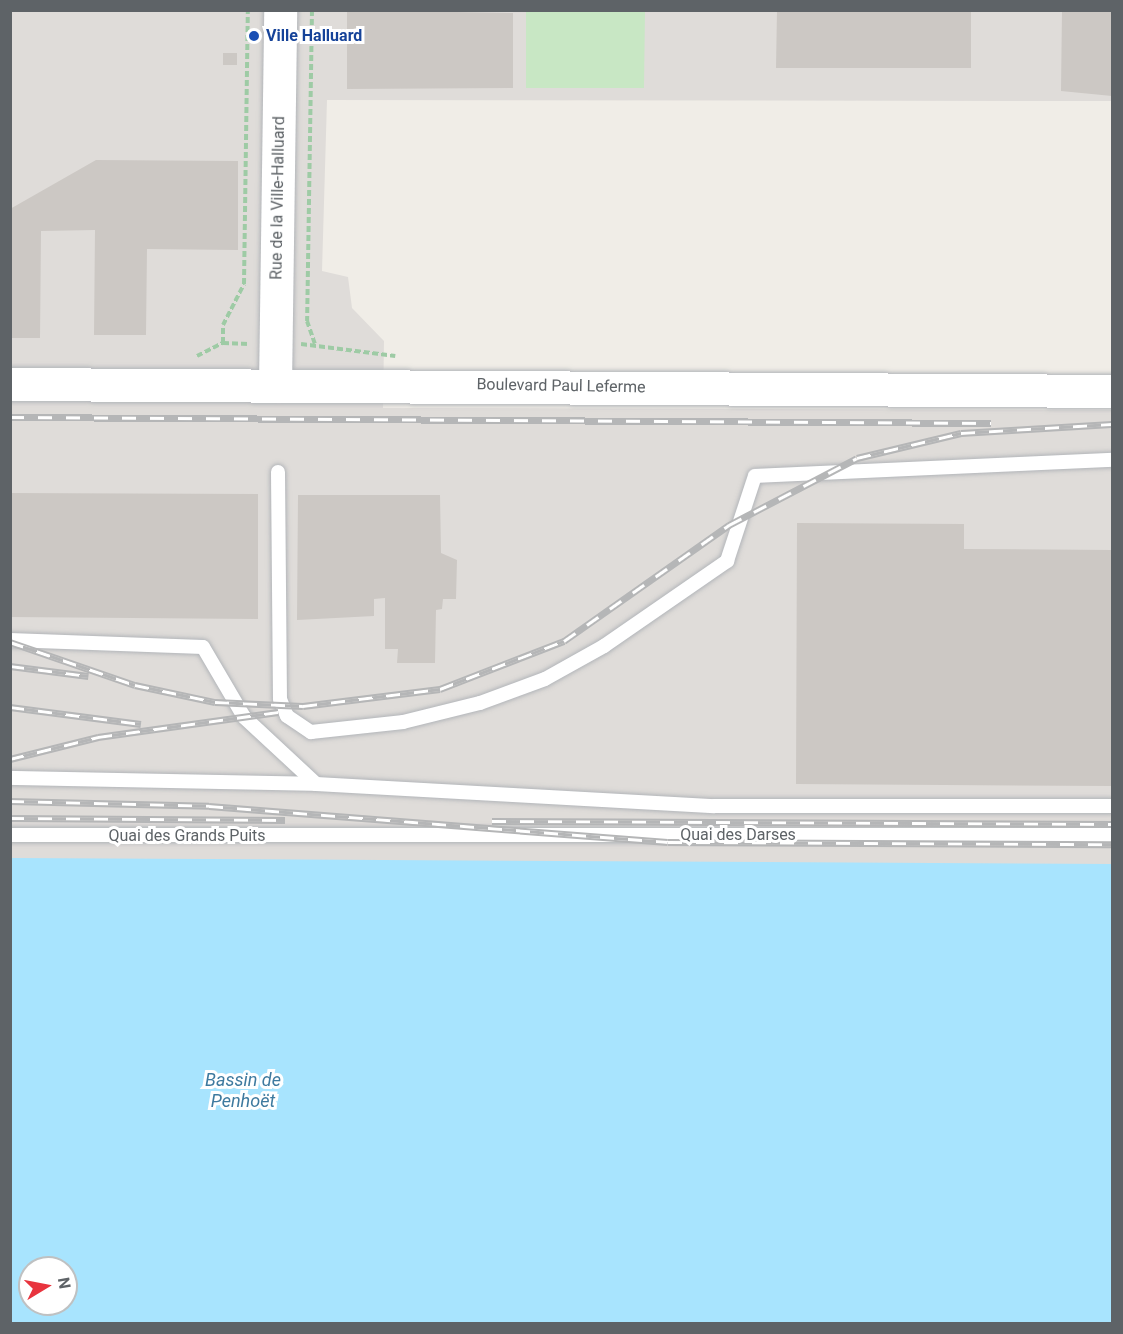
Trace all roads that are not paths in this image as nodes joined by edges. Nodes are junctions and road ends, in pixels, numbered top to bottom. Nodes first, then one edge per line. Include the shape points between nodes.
1 (280, 10) edge
2 (10, 384) edge
3 (275, 386) junction
4 (1113, 391) edge
5 (1113, 460) edge
6 (278, 472) dead end
7 (10, 640) edge
8 (10, 778) edge
9 (316, 784) junction
10 (1113, 806) edge
11 (10, 835) edge
12 (1113, 835) edge
13 (364, 836) joint

1 - 3 main road, Rue de la Ville-Halluard
2 - 3 main road, Boulevard Paul Leferme
3 - 4 main road, Boulevard Paul Leferme
5 - 6 lane via 755,476 727,561 604,646 545,679 480,703 403,722 311,732 287,716 280,699
7 - 9 lane via 203,647 244,717
8 - 9 lane
9 - 10 lane via 714,806
11 - 13 lane, Quai des Grands Puits
12 - 13 lane, Quai des Darses

